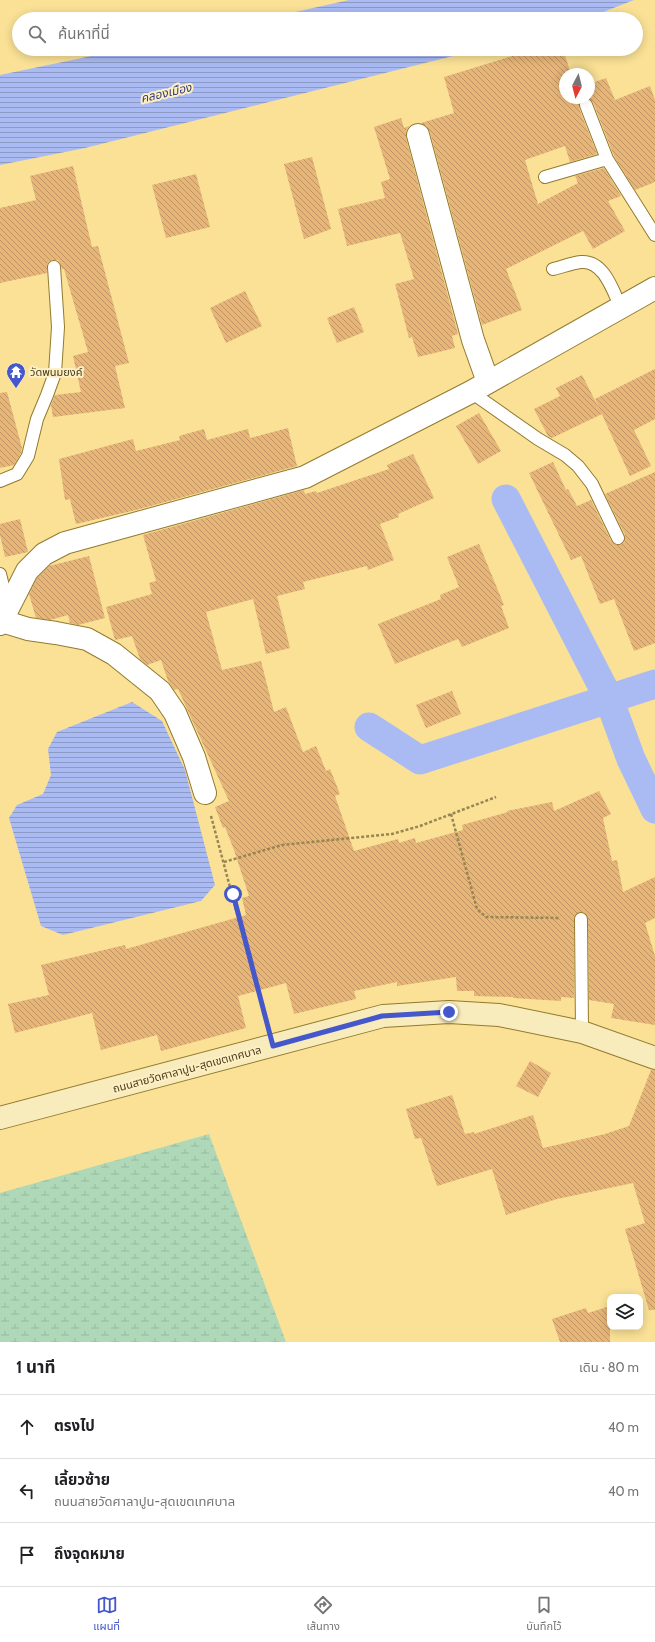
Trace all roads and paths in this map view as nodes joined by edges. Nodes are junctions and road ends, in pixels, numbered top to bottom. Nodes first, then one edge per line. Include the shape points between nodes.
1 (586, 105) dead end
2 (418, 135) dead end
3 (607, 159) junction
4 (545, 177) dead end
5 (655, 235) edge
6 (54, 267) dead end
7 (553, 269) dead end
8 (655, 288) edge
9 (621, 308) junction
10 (479, 387) junction
11 (0, 482) edge
12 (618, 538) dead end
13 (0, 574) edge
14 (3, 618) edge
15 (205, 793) joint
16 (496, 797) dead end
17 (451, 814) junction
18 (224, 862) junction
19 (581, 919) joint
20 (582, 1032) junction
21 (273, 1046) junction
22 (655, 1058) edge
23 (0, 1118) edge

1 - 3 lane
2 - 10 street via 474,340
3 - 4 lane
3 - 5 lane
6 - 11 lane via 58,328 55,373 37,419 28,456 16,474
7 - 9 lane via 580,262 594,265 605,276
8 - 9 street
9 - 10 street
10 - 12 lane via 538,439 566,455 578,466 592,484
10 - 14 street via 305,477 65,543 44,554 27,571
13 - 14 lane
14 - 15 street via 28,629 87,639 114,654 160,691 175,714 194,757
15 - 18 path
16 - 17 path
17 - 18 path via 392,834 282,845
17 - 19 path via 477,909 486,917
18 - 21 path
19 - 20 lane
20 - 21 street, ถนนสายวัดศาลาปูน-สุดเขตเทศบาล via 499,1015 449,1012 382,1016
20 - 22 street, ถนนสายวัดศาลาปูน-สุดเขตเทศบาล
21 - 23 street, ถนนสายวัดศาลาปูน-สุดเขตเทศบาล

